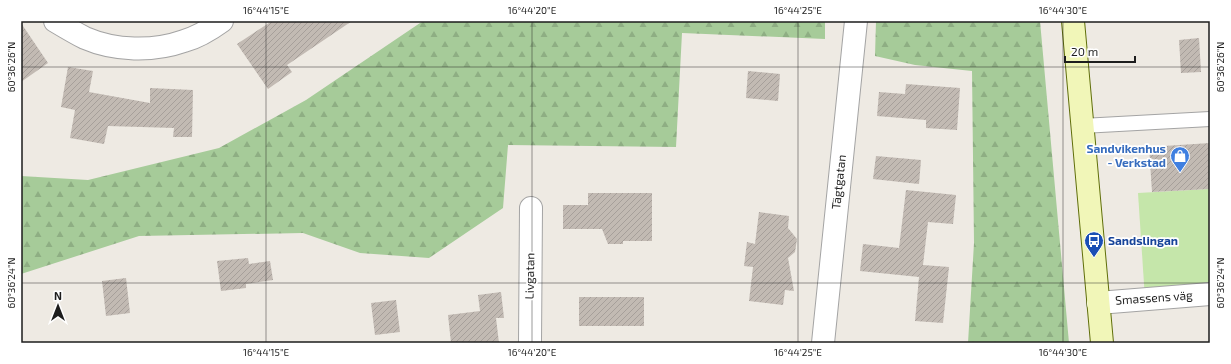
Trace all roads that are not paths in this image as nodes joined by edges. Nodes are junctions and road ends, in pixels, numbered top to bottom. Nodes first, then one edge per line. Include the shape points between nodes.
1 (56, 21) edge
2 (222, 21) edge
3 (856, 21) edge
4 (1073, 21) edge
5 (1210, 119) edge
6 (1082, 126) junction
7 (531, 208) dead end
8 (1210, 294) edge
9 (1098, 303) junction
10 (530, 343) edge
11 (823, 343) edge
12 (1102, 343) edge

1 - 2 street via 85,38 104,45 140,48 163,47 186,41
3 - 11 street, Tägtgatan
4 - 6 street, Smassens väg
5 - 6 lane
6 - 9 street, Smassens väg
7 - 10 street, Livgatan
8 - 9 street, Smassens väg
9 - 12 street, Smassens väg

